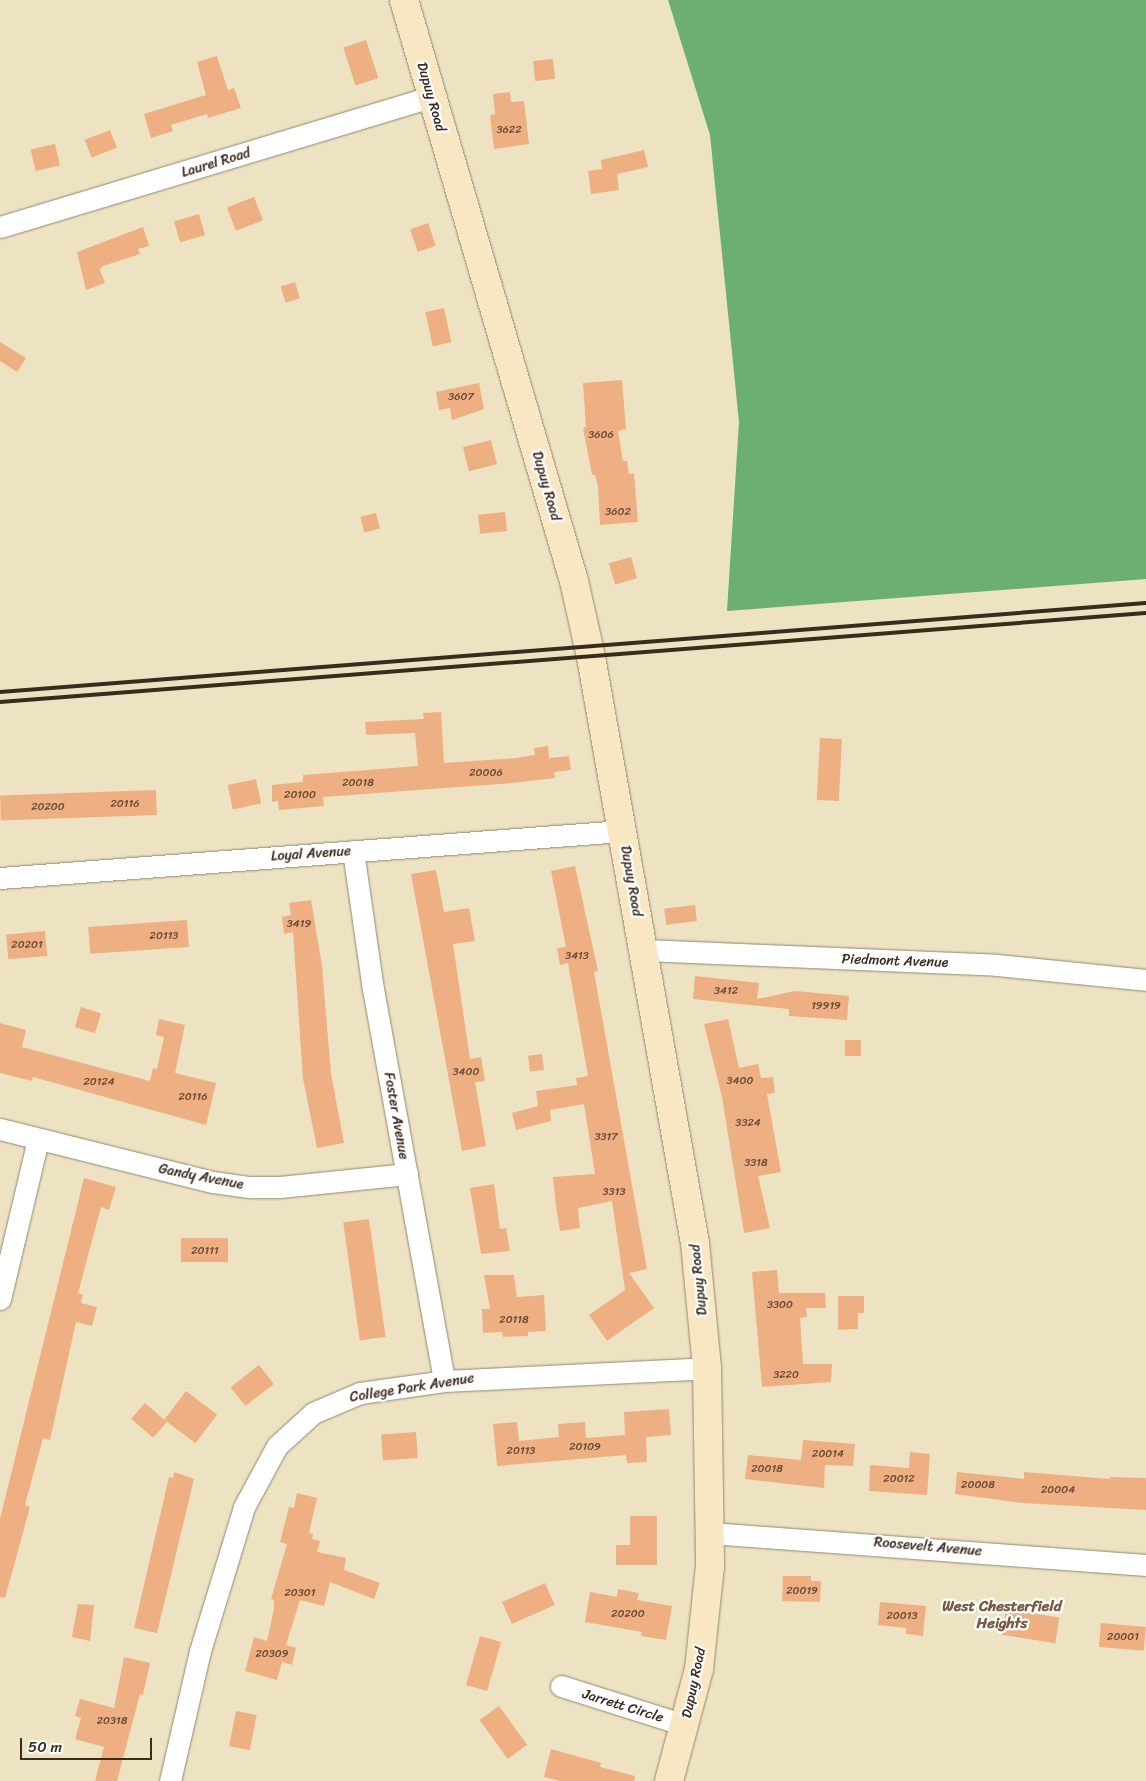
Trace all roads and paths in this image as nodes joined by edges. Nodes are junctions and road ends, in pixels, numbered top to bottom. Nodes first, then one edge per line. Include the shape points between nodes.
1 (404, 0) edge
2 (431, 97) junction
3 (0, 227) edge
4 (622, 831) junction
5 (353, 851) junction
6 (0, 878) edge
7 (644, 950) junction
8 (1146, 980) edge
9 (0, 1129) edge
10 (38, 1139) junction
11 (407, 1174) junction
12 (0, 1300) edge
13 (707, 1368) junction
14 (444, 1381) junction
15 (710, 1533) junction
16 (1146, 1565) edge
17 (561, 1686) dead end
18 (685, 1725) junction
19 (170, 1781) edge
20 (669, 1781) edge

1 - 2 street, Dupuy Road
2 - 3 street, Laurel Road
2 - 4 street, Dupuy Road via 574,581
4 - 5 street, Loyal Avenue
4 - 7 street, Dupuy Road
5 - 6 street, Loyal Avenue
5 - 11 street, Foster Avenue via 373,989
7 - 8 street, Piedmont Avenue via 998,965
7 - 13 street, Dupuy Road via 695,1243
9 - 10 street, Gandy Avenue
10 - 11 street, Gandy Avenue via 213,1182 250,1187 289,1187
10 - 12 street
11 - 14 street, Foster Avenue
13 - 14 street, College Park Avenue
13 - 15 street, Dupuy Road
14 - 19 street, College Park Avenue via 360,1393 333,1402 293,1429 277,1446 256,1483 232,1539 200,1651
15 - 16 street, Roosevelt Avenue
15 - 18 street, Dupuy Road via 705,1628
17 - 18 street, Jarrett Circle
18 - 20 street, Dupuy Road

